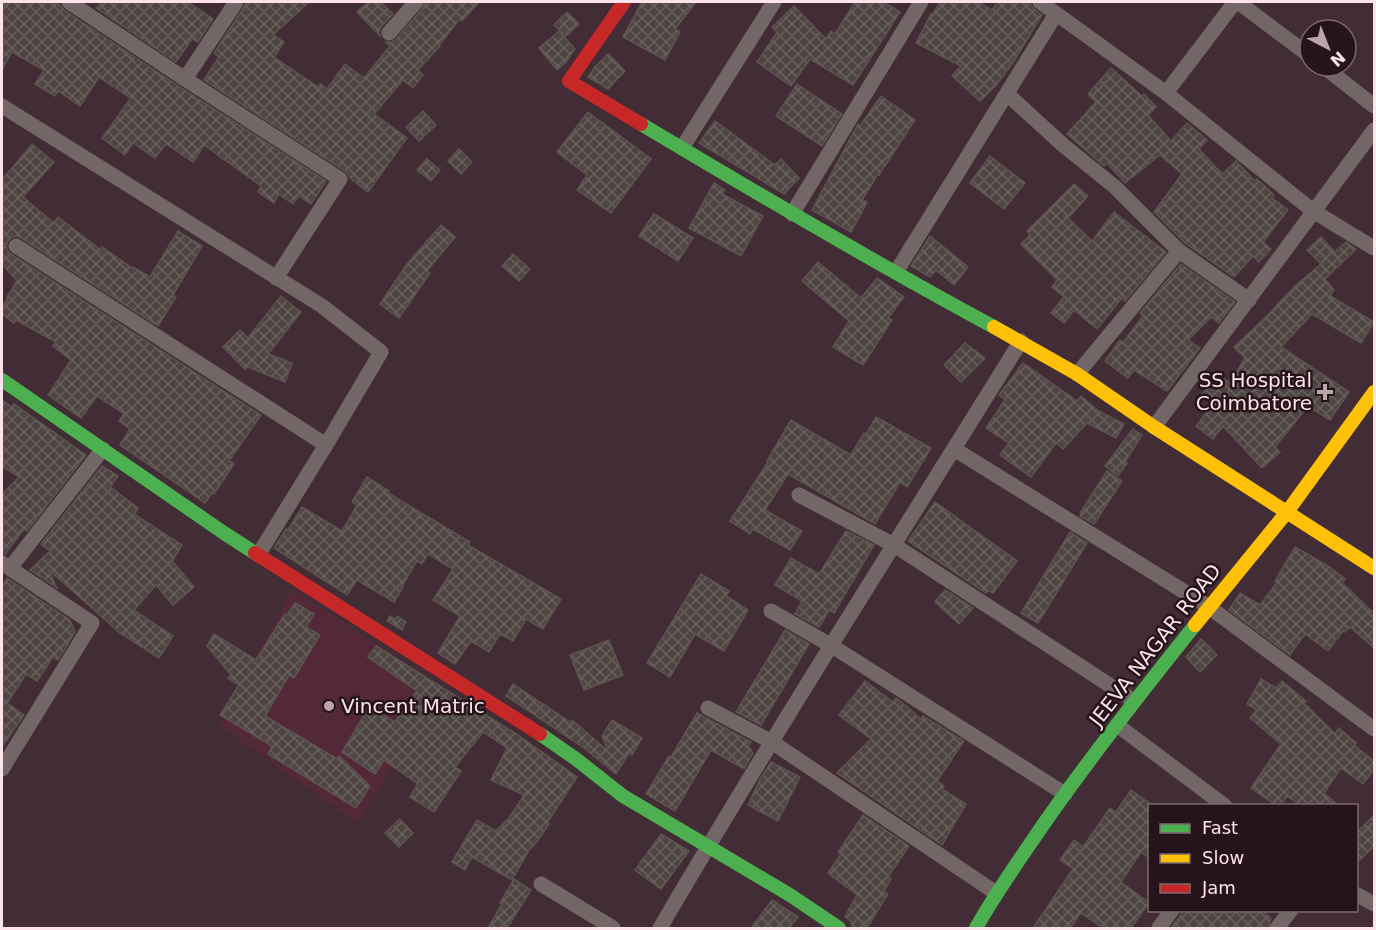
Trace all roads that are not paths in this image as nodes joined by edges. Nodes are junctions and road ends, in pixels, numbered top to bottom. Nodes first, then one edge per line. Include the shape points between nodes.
1 (69, 2) edge
2 (236, 2) edge
3 (416, 2) edge
4 (624, 2) edge
5 (774, 2) edge
6 (921, 2) edge
7 (1040, 2) edge
8 (1237, 2) edge
9 (1056, 14) junction
10 (390, 33) dead end
11 (1298, 47) edge
12 (1338, 78) edge
13 (185, 80) junction
14 (1166, 93) junction
15 (1007, 94) junction
16 (2, 106) edge
17 (1374, 106) edge
18 (1374, 130) edge
19 (682, 148) junction
20 (1313, 211) junction
21 (792, 214) junction
22 (15, 246) dead end
23 (1374, 248) edge
24 (1179, 251) junction
25 (896, 273) junction
26 (276, 278) junction
27 (1249, 300) junction
28 (1021, 341) junction
29 (1077, 374) junction
30 (2, 380) edge
31 (1374, 392) edge
32 (1154, 427) junction
33 (326, 445) junction
34 (103, 449) junction
35 (954, 449) junction
36 (799, 495) dead end
37 (1287, 512) junction
38 (894, 545) junction
39 (258, 555) junction
40 (6, 565) edge
41 (1374, 568) edge
42 (1209, 607) junction
43 (771, 611) dead end
44 (832, 645) junction
45 (1134, 701) junction
46 (708, 708) dead end
47 (1117, 725) junction
48 (1374, 729) edge
49 (771, 742) junction
50 (2, 768) edge
51 (1065, 794) junction
52 (1222, 804) edge
53 (708, 846) junction
54 (542, 884) dead end
55 (996, 893) junction
56 (1358, 895) edge
57 (1374, 904) edge
58 (1171, 912) edge
59 (1289, 912) edge
60 (613, 928) edge
61 (660, 928) edge
62 (839, 928) edge
63 (976, 928) edge
64 (1159, 928) edge
65 (1277, 928) edge

1 - 13 street
2 - 13 street
3 - 10 street
4 - 19 street via 569,81
5 - 19 street
6 - 21 street
7 - 9 street
8 - 11 street
8 - 14 street
9 - 14 street
9 - 15 street
12 - 17 street
13 - 26 street via 340,179
14 - 20 street
15 - 24 street via 1115,187
15 - 25 street
16 - 26 street
18 - 20 street
19 - 21 street
20 - 23 street
20 - 27 street
21 - 25 street
22 - 33 street
24 - 27 street
24 - 29 street
25 - 28 street
26 - 33 street via 322,306 381,352
27 - 32 street
28 - 29 street
28 - 35 street
29 - 32 street
30 - 34 street
31 - 37 street, JEEVA NAGAR ROAD
32 - 37 street
33 - 39 street
34 - 39 street
34 - 40 street
35 - 38 street
35 - 42 street
36 - 38 street
37 - 41 street
37 - 42 street, JEEVA NAGAR ROAD
38 - 44 street
38 - 45 street
39 - 53 street via 525,724 623,796
40 - 50 street via 92,623
42 - 45 street, JEEVA NAGAR ROAD
42 - 48 street
43 - 44 street
44 - 49 street
44 - 51 street
45 - 47 street, JEEVA NAGAR ROAD
46 - 49 street
47 - 51 street, JEEVA NAGAR ROAD
47 - 52 street
49 - 53 street
49 - 55 street
51 - 55 street, JEEVA NAGAR ROAD
53 - 61 street
53 - 62 street
54 - 60 street
55 - 63 street, JEEVA NAGAR ROAD
56 - 57 street
58 - 64 street
59 - 65 street

